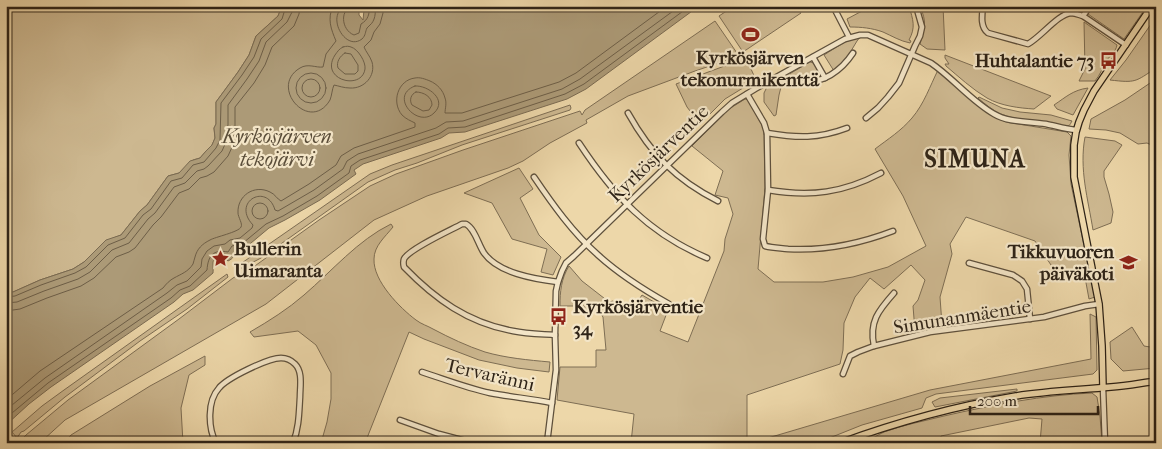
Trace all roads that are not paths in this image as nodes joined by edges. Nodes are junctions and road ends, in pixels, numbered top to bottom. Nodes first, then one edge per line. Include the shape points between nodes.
1 (833, 6) edge
2 (916, 6) edge
3 (983, 6) edge
4 (1090, 6) edge
5 (1152, 6) edge
6 (1083, 16) junction
7 (849, 37) junction
8 (1126, 45) junction
9 (853, 53) dead end
10 (911, 55) junction
11 (813, 57) junction
12 (825, 78) junction
13 (803, 83) dead end
14 (747, 94) junction
15 (628, 113) dead end
16 (866, 118) dead end
17 (847, 128) dead end
18 (1076, 130) junction
19 (767, 134) junction
20 (579, 143) dead end
21 (666, 165) junction
22 (881, 173) dead end
23 (534, 177) dead end
24 (768, 190) junction
25 (718, 201) dead end
26 (626, 204) junction
27 (893, 231) dead end
28 (586, 244) junction
29 (707, 258) dead end
30 (969, 263) dead end
31 (558, 282) junction
32 (894, 294) dead end
33 (669, 304) dead end
34 (1099, 304) junction
35 (1030, 319) junction
36 (555, 335) junction
37 (874, 346) junction
38 (422, 372) dead end
39 (843, 374) dead end
40 (1156, 381) edge
41 (1103, 388) junction
42 (552, 402) junction
43 (400, 420) dead end
44 (216, 443) edge
45 (293, 443) edge
46 (473, 443) edge
47 (548, 443) edge
48 (840, 443) edge
49 (1105, 443) edge

1 - 7 street
2 - 10 street via 922,27
3 - 6 street via 984,30 1028,44 1066,14
4 - 6 street
5 - 8 main road
6 - 8 street
7 - 10 street, Kyrkösjärventie via 868,35
7 - 11 street, Kyrkösjärventie
8 - 18 main road via 1094,91
9 - 12 street via 843,66
10 - 16 street via 898,83
10 - 18 street, Kyrkösjärventie via 931,63 994,114
11 - 12 street
11 - 14 street, Kyrkösjärventie
12 - 13 street
14 - 19 street
14 - 21 street, Kyrkösjärventie via 732,103
15 - 21 street
17 - 19 street via 804,138
18 - 34 main road via 1074,177
19 - 24 street
20 - 26 street via 601,176
21 - 25 street via 690,186
21 - 26 street, Kyrkösjärventie
22 - 24 street via 843,189 826,192 806,194
23 - 28 street
24 - 27 street via 765,246 816,249 840,246
26 - 28 street, Kyrkösjärventie
26 - 29 street via 667,237
28 - 31 street, Kyrkösjärventie via 566,263
28 - 33 street via 615,269
30 - 35 street via 1022,281 1027,290
31 - 36 street, Kyrkösjärventie
31 - 36 street via 500,268 484,253 466,224 424,244 407,255 403,263 419,283 463,314 513,332
32 - 37 street via 874,322
34 - 35 street, Simunanmäentie
34 - 41 main road
35 - 37 street, Simunanmäentie via 947,329
36 - 42 street, Kyrkösjärventie via 556,370
37 - 39 street, Simunanmäentie via 850,356
38 - 42 street, Tervaränni via 488,392
40 - 41 main road
41 - 48 main road via 1017,396 960,407
41 - 49 street
42 - 47 street, Kyrkösjärventie
43 - 46 street
44 - 45 street via 210,416 213,397 218,389 225,381 249,369 281,358 294,362 300,377 298,427

